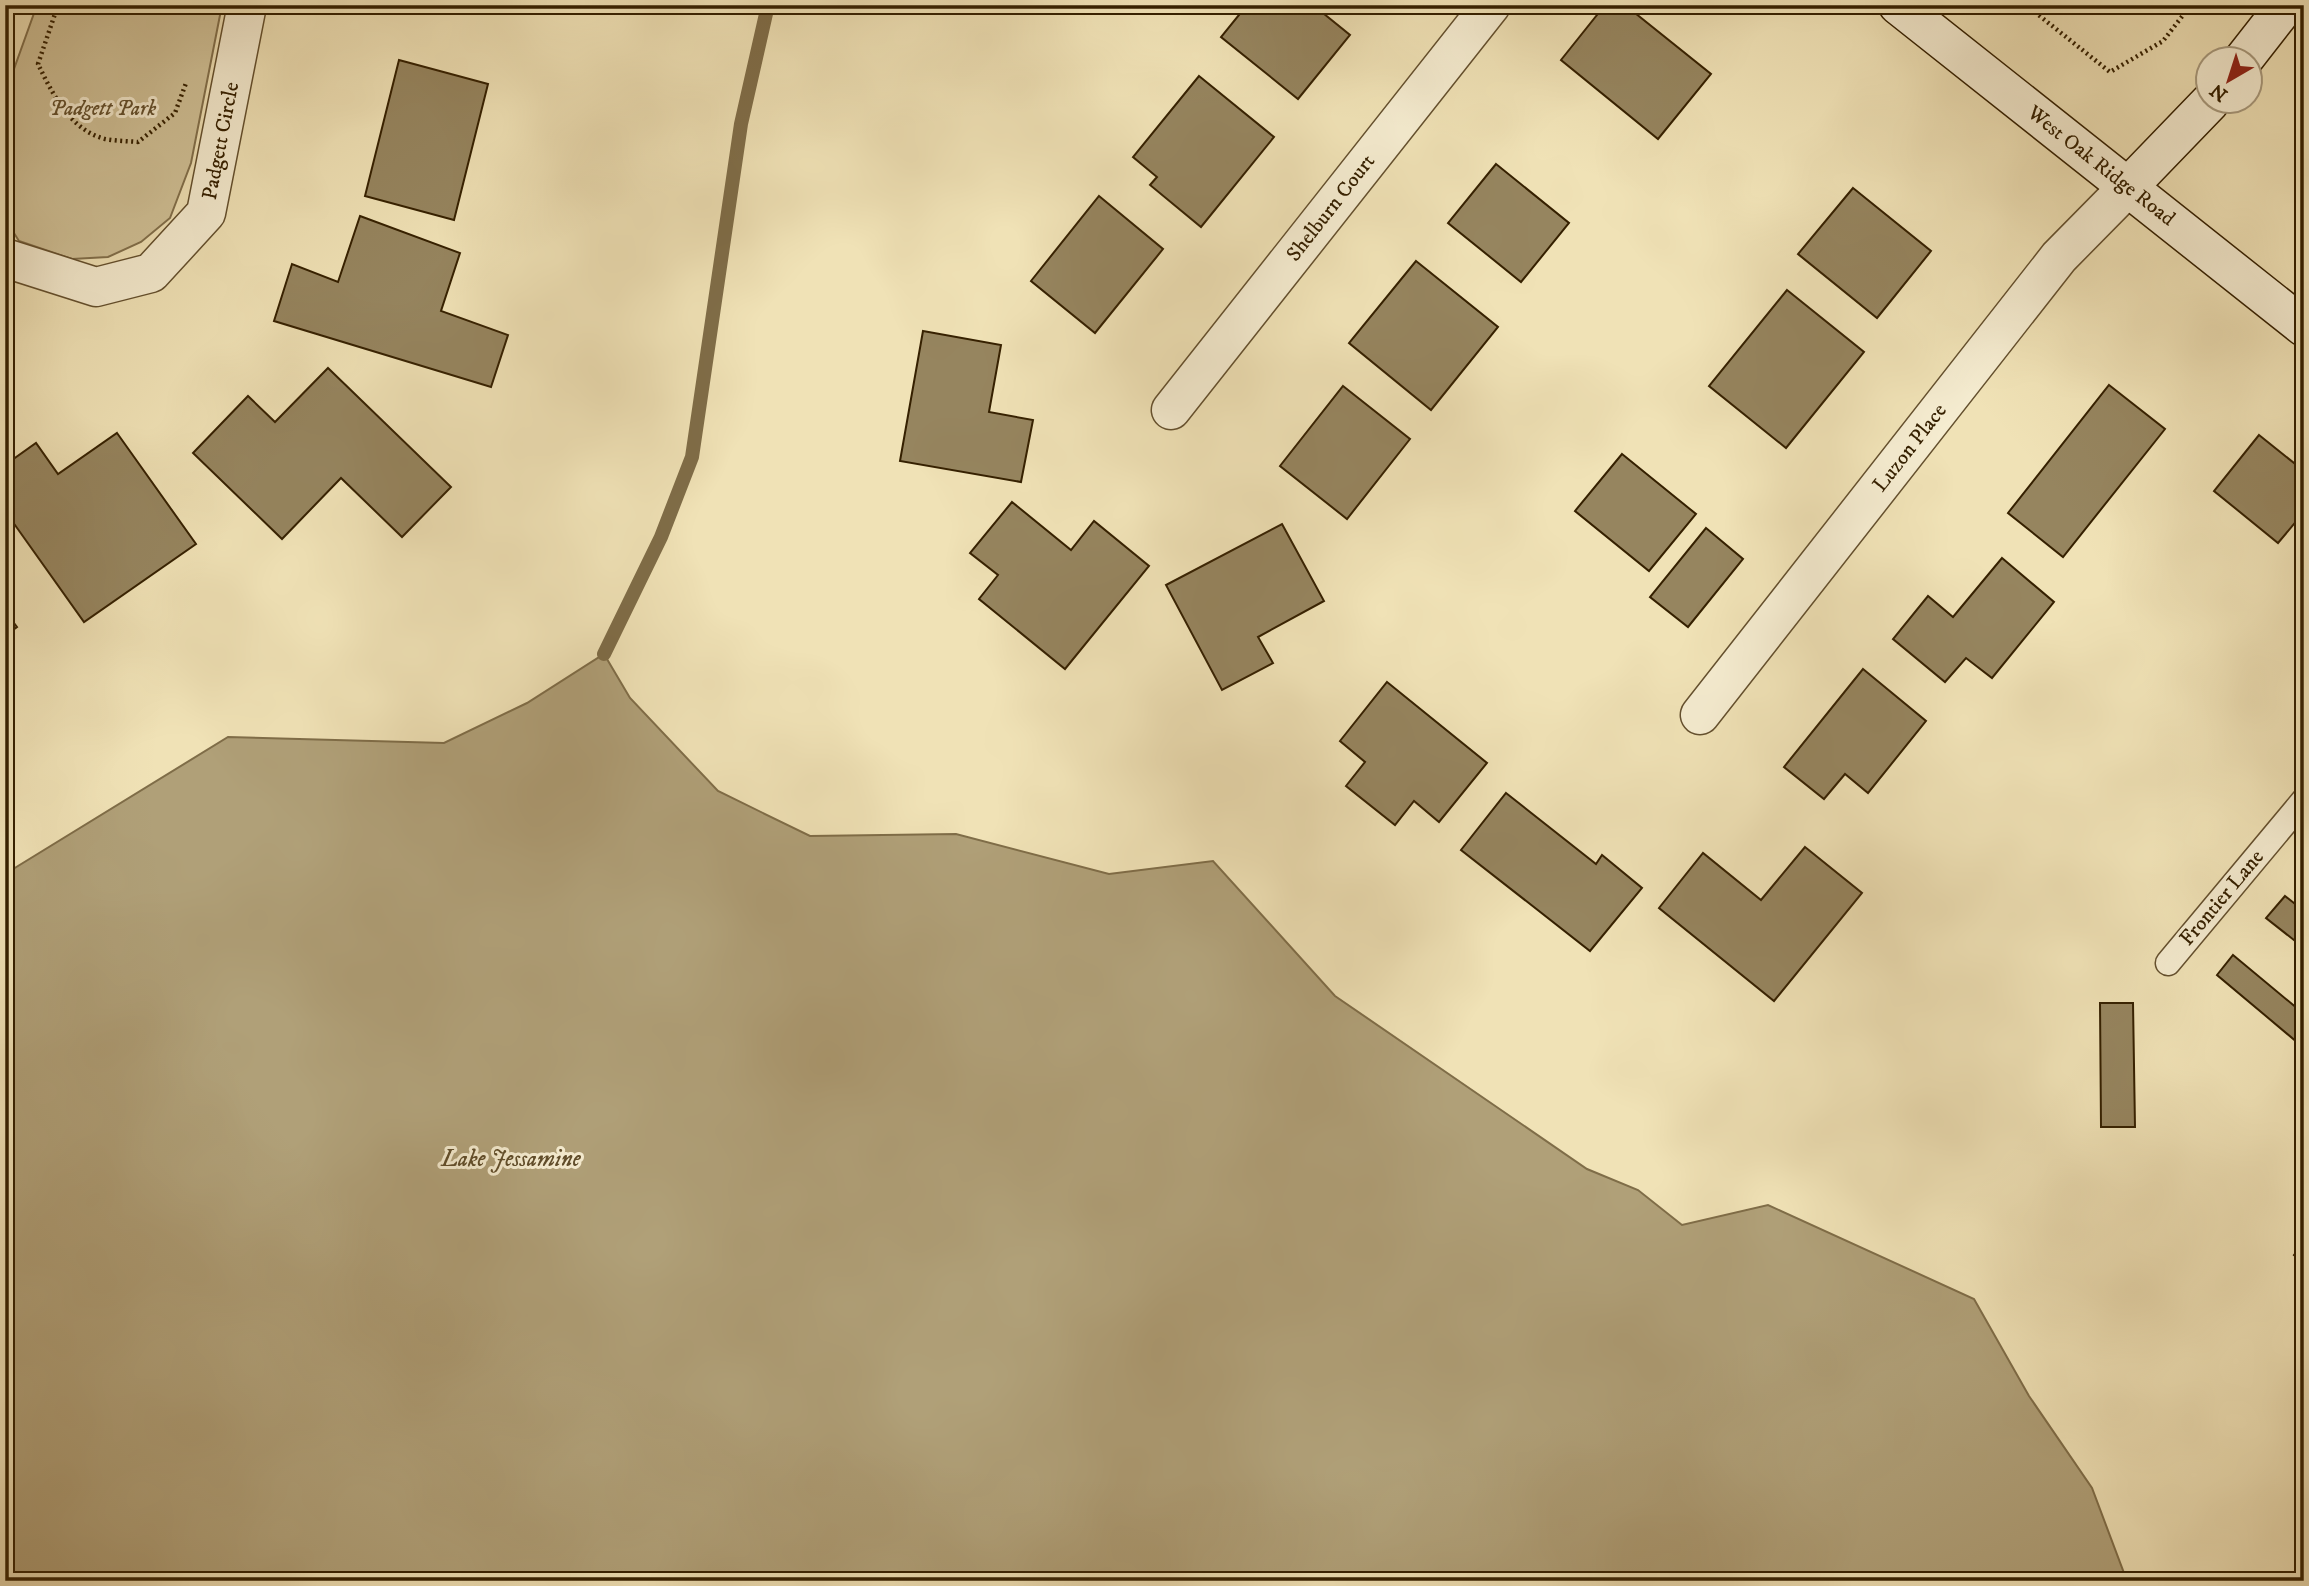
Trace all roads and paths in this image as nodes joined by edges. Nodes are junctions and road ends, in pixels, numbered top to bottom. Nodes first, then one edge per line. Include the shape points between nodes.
1 (58, 5) edge
2 (247, 5) edge
3 (1491, 5) edge
4 (1898, 5) edge
5 (2026, 5) edge
6 (2191, 5) edge
7 (2286, 5) edge
8 (2254, 46) edge
9 (175, 113) dead end
10 (2196, 116) edge
11 (2128, 187) junction
12 (5, 258) edge
13 (2304, 327) edge
14 (1171, 410) dead end
15 (1700, 715) dead end
16 (2304, 800) edge
17 (2168, 963) dead end

1 - 9 path via 38,64 54,96 75,122 103,138 138,142
2 - 12 street, Padgett Circle via 206,213 150,273 96,287
3 - 14 street, Shelburn Court
4 - 11 street, West Oak Ridge Road
5 - 6 path via 2110,72 2163,41
7 - 8 street
10 - 11 street, Luzon Place
11 - 13 street, West Oak Ridge Road
11 - 15 street, Luzon Place via 2059,257
16 - 17 lane, Frontier Lane

